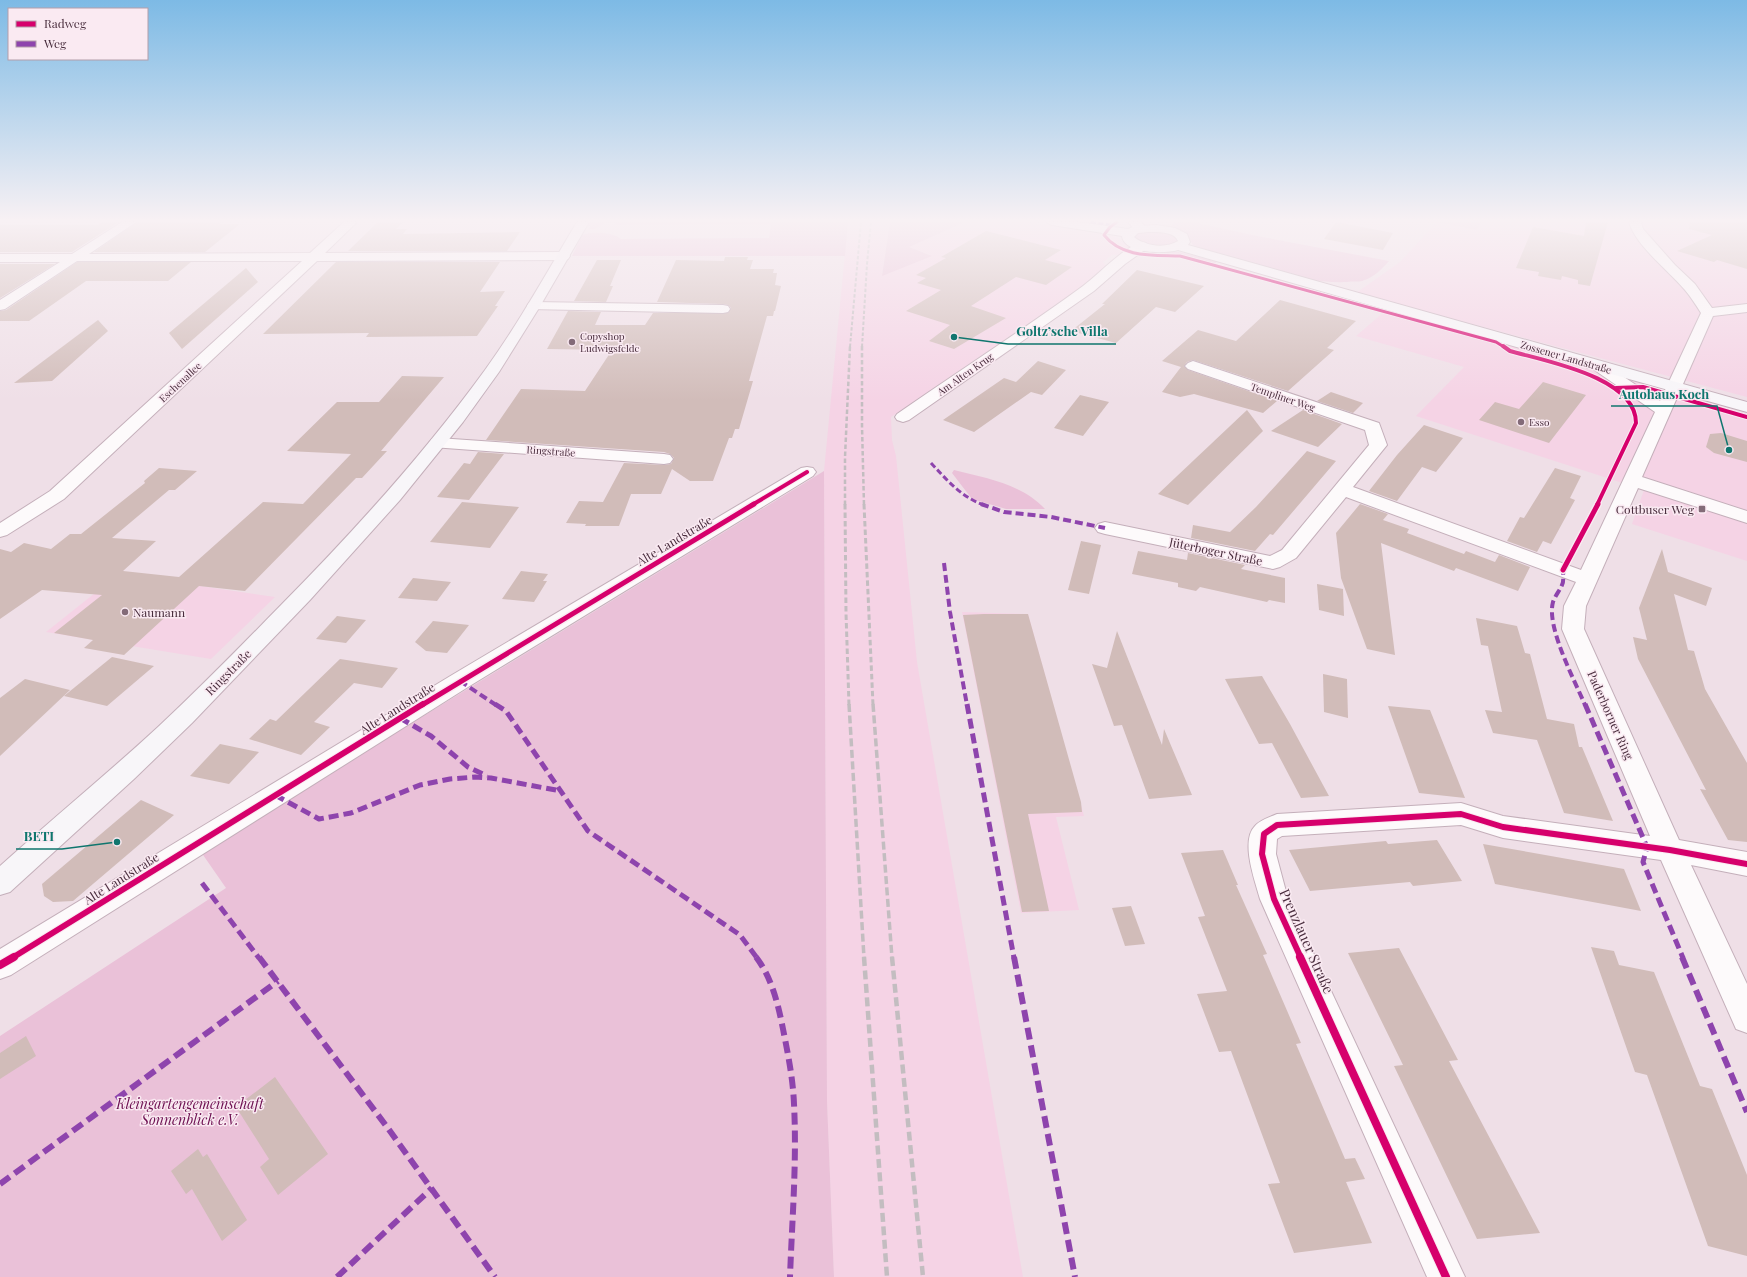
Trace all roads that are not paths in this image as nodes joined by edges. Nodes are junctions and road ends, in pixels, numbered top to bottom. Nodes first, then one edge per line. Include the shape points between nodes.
1 (38, 282) edge
2 (287, 282) edge
3 (549, 282) edge
4 (1098, 282) edge
5 (1303, 282) edge
6 (1684, 282) edge
7 (0, 306) edge
8 (534, 306) junction
9 (1747, 308) edge
10 (723, 309) dead end
11 (1708, 313) junction
12 (1193, 366) dead end
13 (1598, 366) junction
14 (1674, 388) junction
15 (1747, 407) edge
16 (1664, 411) junction
17 (903, 417) dead end
18 (1373, 428) joint
19 (438, 443) junction
20 (664, 459) dead end
21 (806, 472) dead end
22 (1632, 480) junction
23 (1342, 489) junction
24 (1747, 517) edge
25 (1105, 528) dead end
26 (0, 531) edge
27 (1587, 579) junction
28 (1670, 850) junction
29 (1747, 864) edge
30 (0, 883) edge
31 (0, 965) edge
32 (1747, 1018) edge
33 (1446, 1277) edge

1 - 7 street
2 - 26 street, Eschenallee via 57,495
3 - 8 main road, Ringstraße
4 - 17 street, Am Alten Krug
5 - 13 main road, Zossener Landstraße
6 - 11 street
8 - 10 street
8 - 19 main road, Ringstraße via 504,354
9 - 11 street
11 - 14 street, Paderborner Ring
12 - 18 street, Templiner Weg
13 - 14 main road, Zossener Landstraße
13 - 16 street
14 - 15 main road, Zossener Landstraße
14 - 16 street, Paderborner Ring
16 - 22 street, Paderborner Ring
18 - 23 street, Jüterboger Straße via 1378,445
19 - 20 street, Ringstraße
19 - 30 main road, Ringstraße via 381,511 257,644 164,735
21 - 31 street, Alte Landstraße via 447,689
22 - 24 street
22 - 27 street, Paderborner Ring
23 - 25 street, Jüterboger Straße via 1289,554 1273,563
23 - 27 street
27 - 28 street, Paderborner Ring via 1575,606 1573,629
28 - 29 street, Prenzlauer Straße
28 - 32 street, Paderborner Ring
28 - 33 street, Prenzlauer Straße via 1503,827 1461,814 1277,825 1264,834 1262,854 1274,899

